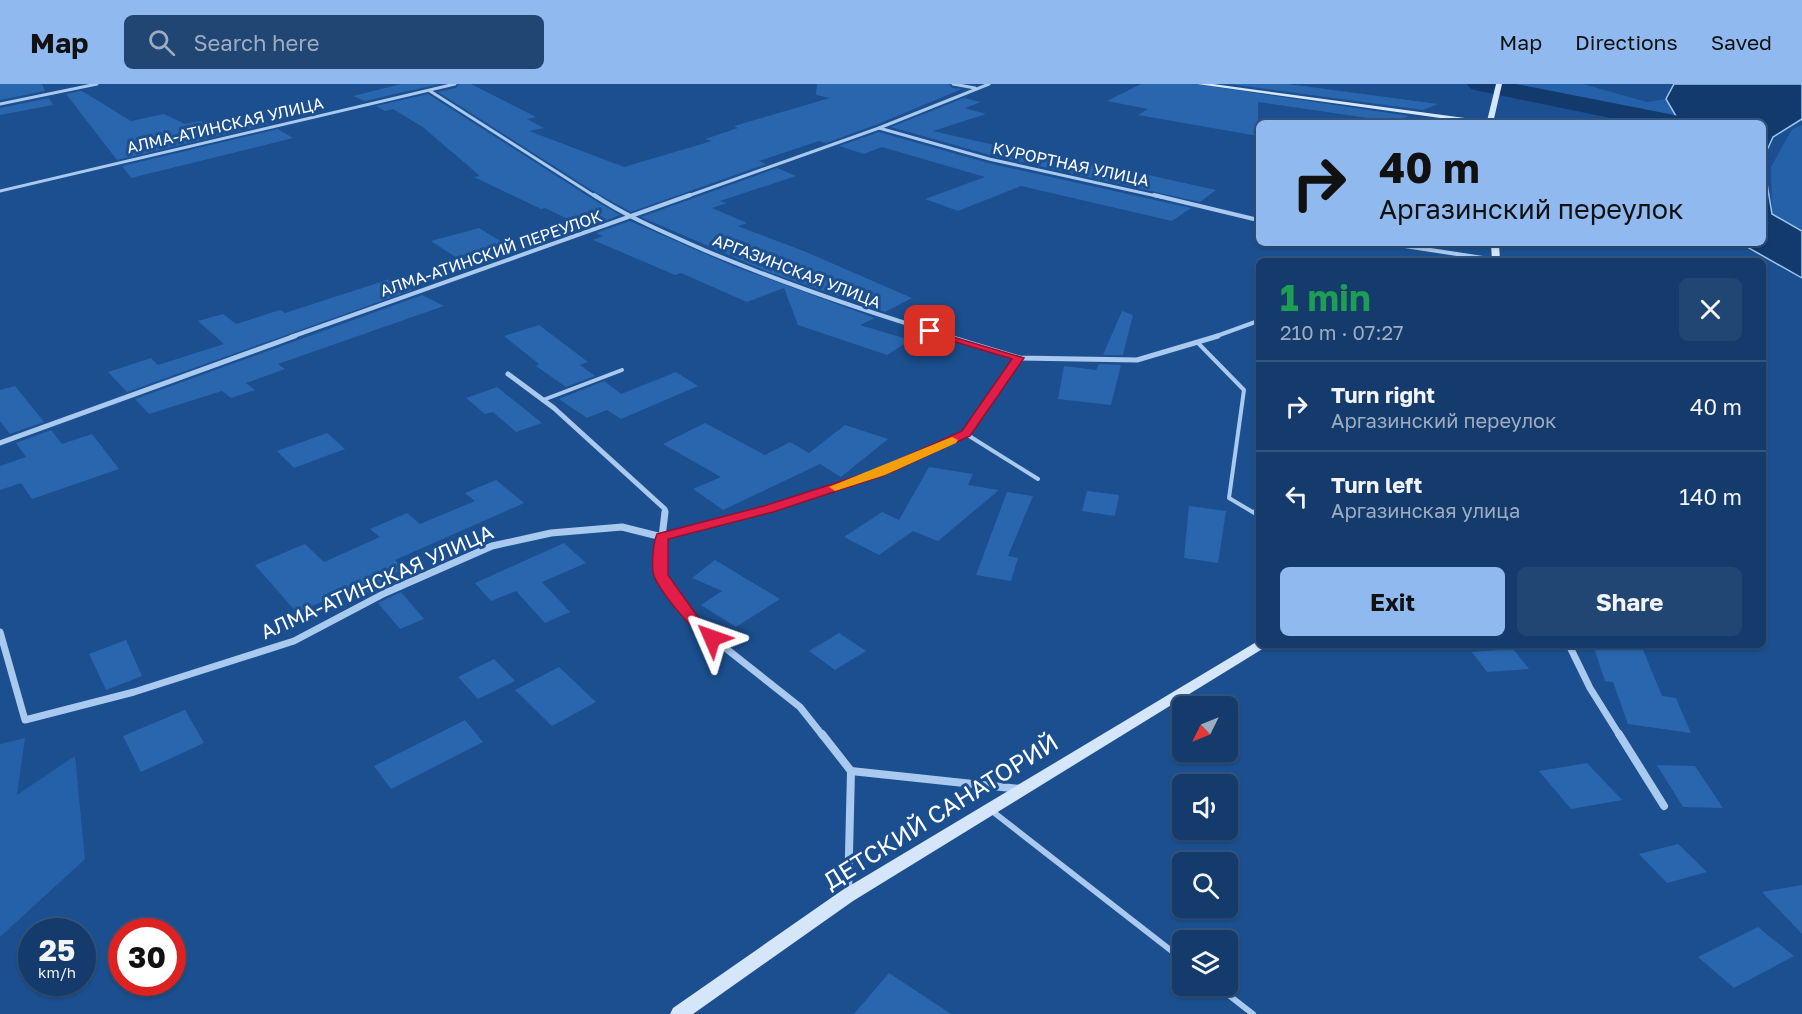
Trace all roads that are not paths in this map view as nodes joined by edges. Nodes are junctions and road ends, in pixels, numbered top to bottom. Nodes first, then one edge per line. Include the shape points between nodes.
1 (98, 84) edge
2 (455, 84) edge
3 (953, 84) edge
4 (989, 84) edge
5 (1200, 84) edge
6 (976, 88) junction
7 (1499, 88) edge
8 (430, 91) junction
9 (0, 104) edge
10 (1468, 120) edge
11 (1491, 120) edge
12 (879, 128) junction
13 (0, 191) edge
14 (628, 217) junction
15 (1256, 220) edge
16 (1405, 246) edge
17 (1483, 258) edge
18 (1256, 322) edge
19 (1198, 343) junction
20 (1019, 358) junction
21 (622, 370) dead end
22 (508, 374) dead end
23 (543, 400) junction
24 (966, 434) junction
25 (0, 443) edge
26 (1038, 479) dead end
27 (1256, 514) edge
28 (662, 537) junction
29 (0, 632) edge
30 (1256, 647) edge
31 (1570, 648) edge
32 (852, 771) junction
33 (1024, 789) junction
34 (1664, 806) dead end
35 (991, 810) junction
36 (848, 896) junction
37 (1172, 951) edge
38 (1229, 996) edge
39 (679, 1014) edge
40 (1253, 1014) edge

1 - 9 street
2 - 8 street, АЛМА-АТИНСКАЯ УЛИЦА
3 - 6 street
4 - 6 street, АЛМА-АТИНСКИЙ ПЕРЕУЛОК
5 - 10 main road
6 - 12 street, АЛМА-АТИНСКИЙ ПЕРЕУЛОК
7 - 11 main road
8 - 13 street, АЛМА-АТИНСКАЯ УЛИЦА
8 - 14 street, АРГАЗИНСКАЯ УЛИЦА
12 - 14 street, АЛМА-АТИНСКИЙ ПЕРЕУЛОК
12 - 15 street, КУРОРТНАЯ УЛИЦА via 989,159
14 - 20 street, АРГАЗИНСКАЯ УЛИЦА via 841,304
14 - 25 street, АЛМА-АТИНСКИЙ ПЕРЕУЛОК
16 - 17 street
18 - 19 street, АРГАЗИНСКАЯ УЛИЦА
19 - 20 street, АРГАЗИНСКАЯ УЛИЦА via 1137,360
19 - 27 lane via 1244,390 1229,498
20 - 24 street
21 - 23 lane
22 - 23 street
23 - 28 street via 665,509
24 - 26 lane
24 - 28 street via 880,472 768,509
28 - 29 street, АЛМА-АТИНСКАЯ УЛИЦА via 622,527 551,532 492,546 385,593 294,641 134,692 25,720
28 - 32 street via 661,575 695,624 800,707
30 - 33 main road, ДЕТСКИЙ САНАТОРИЙ
31 - 34 street via 1590,688
32 - 33 street
32 - 36 street
33 - 35 main road, ДЕТСКИЙ САНАТОРИЙ
35 - 36 main road, ДЕТСКИЙ САНАТОРИЙ
35 - 37 lane
36 - 39 main road, ДЕТСКИЙ САНАТОРИЙ
38 - 40 lane

